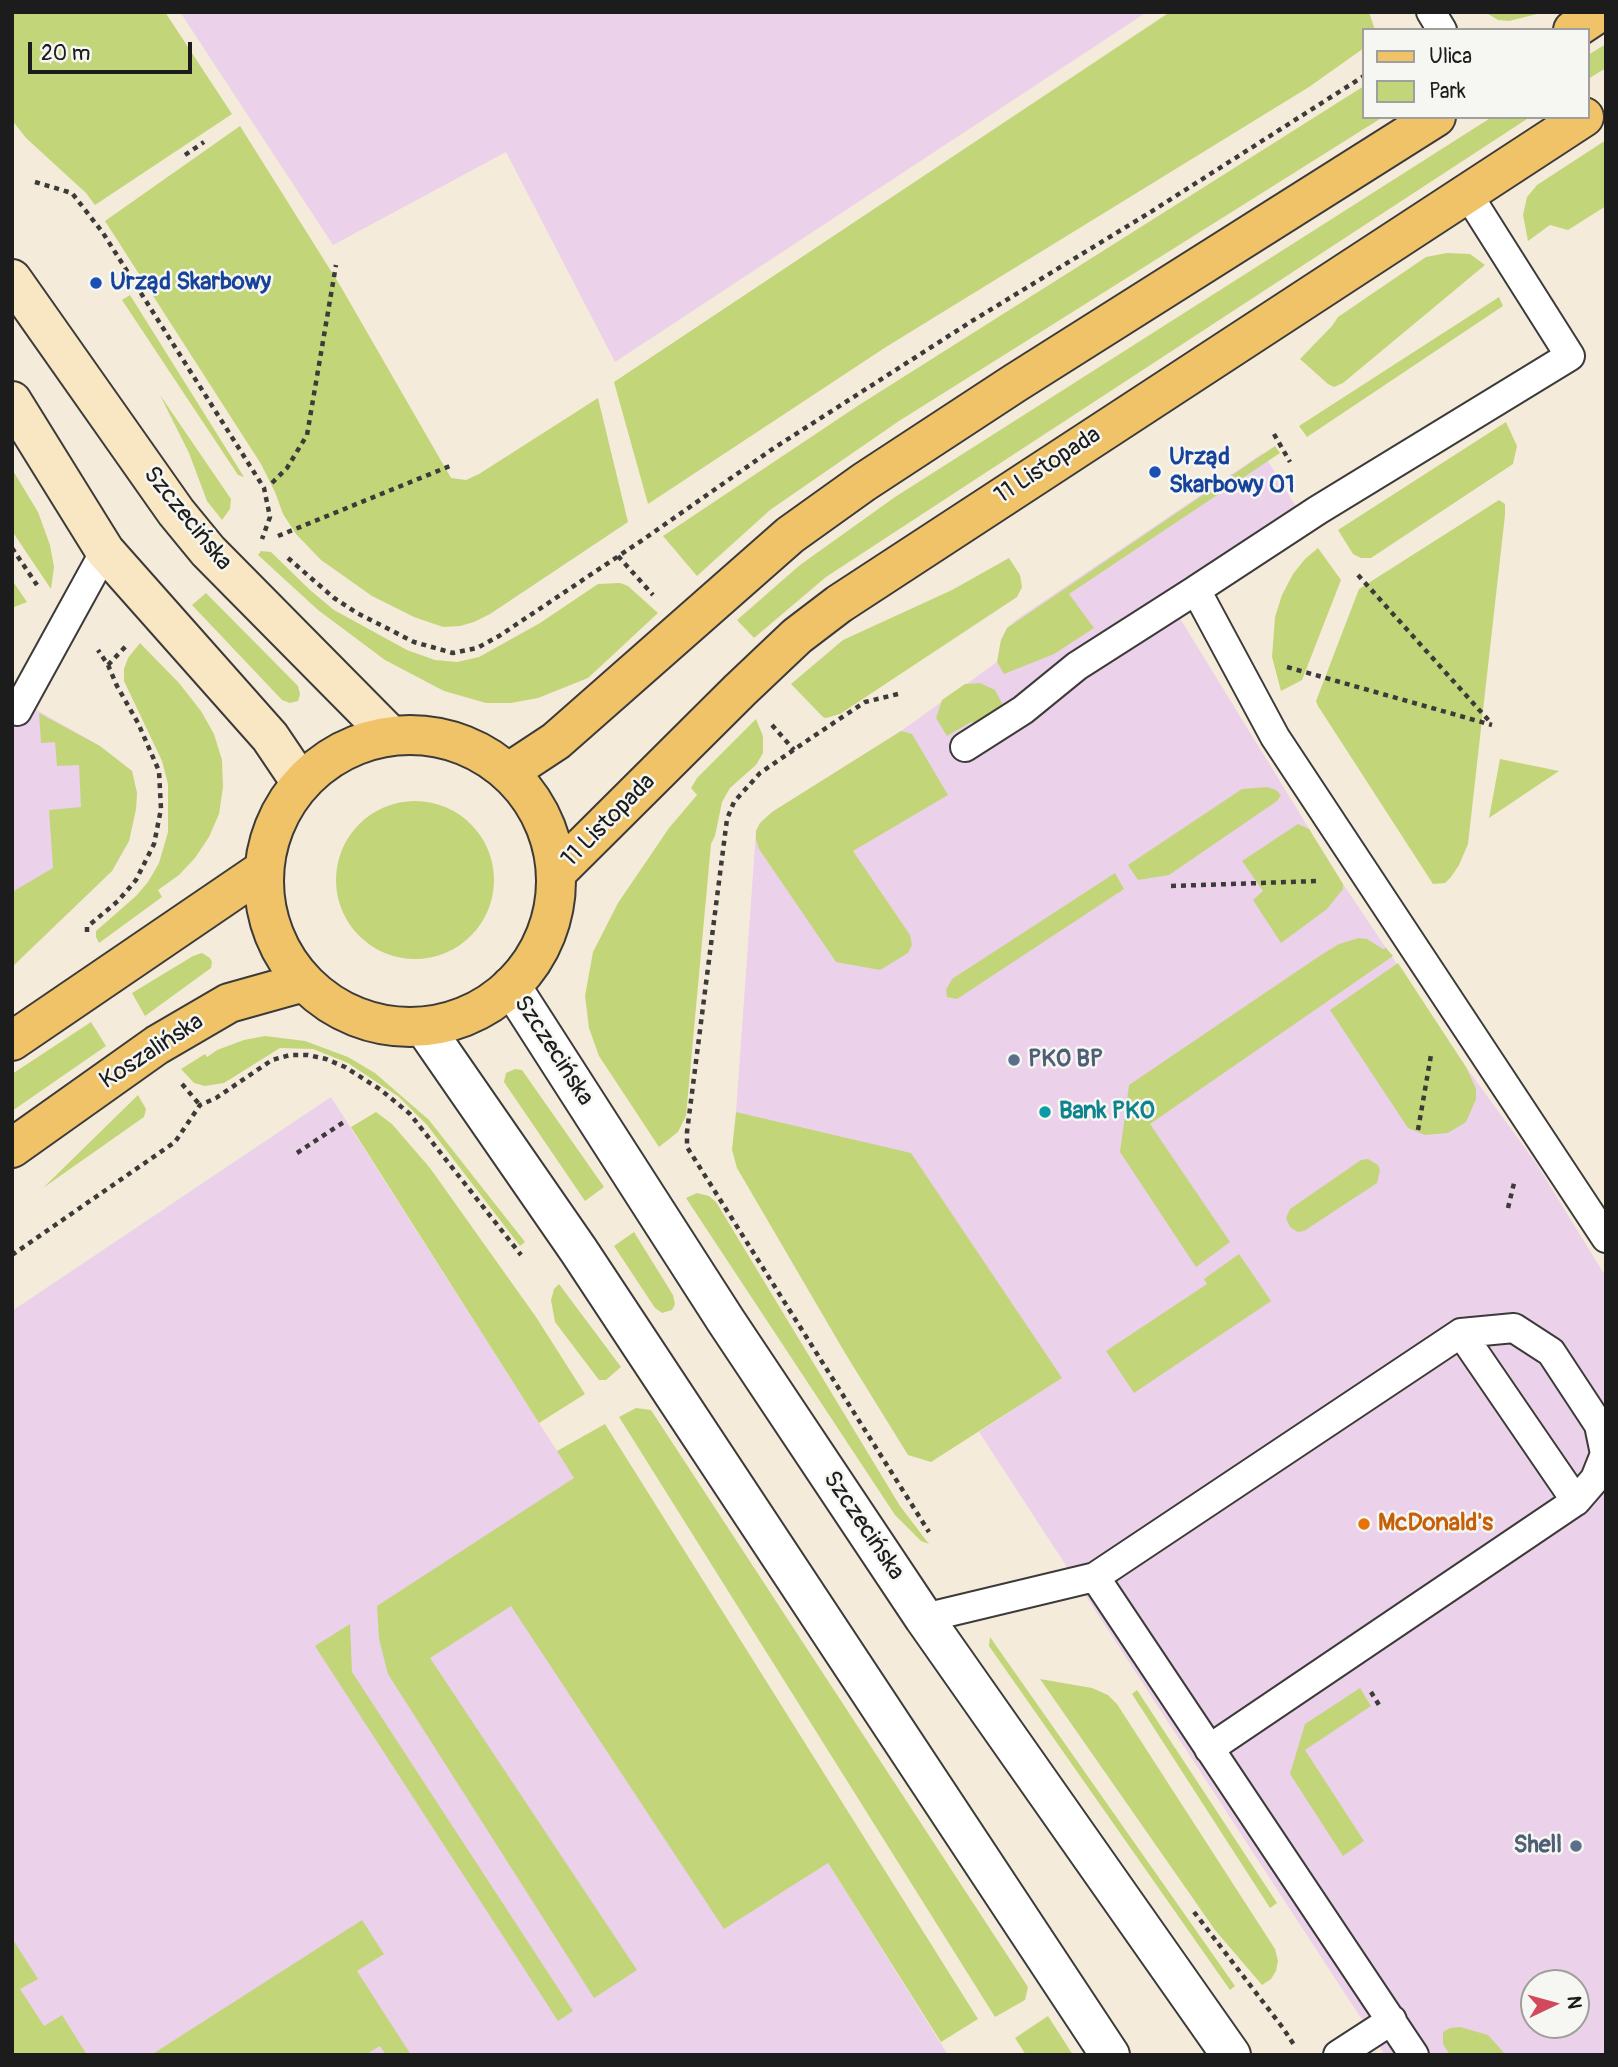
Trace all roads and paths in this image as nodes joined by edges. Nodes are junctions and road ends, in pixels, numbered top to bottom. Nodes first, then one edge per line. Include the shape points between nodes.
1 (1432, 12) edge
2 (1600, 12) edge
3 (1441, 28) edge
4 (1576, 28) edge
5 (1362, 77) edge
6 (1606, 103) edge
7 (1590, 113) edge
8 (1433, 119) edge
9 (1581, 119) edge
10 (204, 142) dead end
11 (185, 155) dead end
12 (35, 182) dead end
13 (1467, 193) junction
14 (336, 265) dead end
15 (12, 279) edge
16 (12, 401) edge
17 (1274, 434) dead end
18 (1290, 462) dead end
19 (450, 466) dead end
20 (272, 483) dead end
21 (278, 536) dead end
22 (269, 543) dead end
23 (12, 548) edge
24 (105, 551) junction
25 (286, 556) dead end
26 (618, 556) junction
27 (1358, 575) dead end
28 (1196, 590) junction
29 (41, 592) dead end
30 (655, 597) dead end
31 (135, 637) dead end
32 (101, 653) dead end
33 (1275, 664) dead end
34 (108, 665) junction
35 (898, 694) dead end
36 (17, 711) dead end
37 (769, 722) dead end
38 (390, 735) junction
39 (965, 747) dead end
40 (794, 750) junction
41 (509, 772) junction
42 (301, 783) junction
43 (263, 870) junction
44 (557, 872) junction
45 (1324, 881) dead end
46 (1171, 886) dead end
47 (86, 935) dead end
48 (304, 982) junction
49 (512, 986) junction
50 (424, 1027) junction
51 (12, 1041) edge
52 (1433, 1045) dead end
53 (174, 1074) dead end
54 (200, 1105) junction
55 (347, 1120) dead end
56 (1418, 1130) dead end
57 (12, 1148) edge
58 (297, 1153) dead end
59 (1606, 1238) edge
60 (527, 1254) dead end
61 (12, 1255) edge
62 (1461, 1333) junction
63 (1576, 1501) junction
64 (930, 1534) dead end
65 (1095, 1577) junction
66 (924, 1618) junction
67 (1367, 1685) dead end
68 (1379, 1705) dead end
69 (1209, 1749) junction
70 (1392, 2020) junction
71 (1283, 2028) dead end
72 (1110, 2055) edge
73 (1231, 2055) edge
74 (1300, 2055) edge
75 (1338, 2055) edge
76 (1414, 2055) edge

1 - 3 lane
2 - 4 main road
5 - 26 path via 949,336
6 - 7 main road
8 - 41 main road via 864,482 790,535 556,741
9 - 13 main road, 11 Listopada
10 - 11 path
12 - 22 path via 72,193 103,233 264,488 270,517 262,539
13 - 28 lane via 1570,356
13 - 44 main road, 11 Listopada via 839,604 749,681
14 - 20 path via 307,435
15 - 38 main road, Szczecińska via 208,551
16 - 24 main road
17 - 18 path
19 - 21 path
23 - 29 path
24 - 36 lane
24 - 42 main road via 270,737
25 - 26 path via 357,614 414,642 453,653 488,643
26 - 30 path
27 - 33 path via 1492,725
28 - 39 lane via 1077,666 1023,710
28 - 59 lane via 1275,737
31 - 34 path
32 - 34 path
34 - 47 path via 159,771 161,809 154,844 136,880 87,926
35 - 40 path via 865,702
37 - 40 path
38 - 41 main road via 454,740
38 - 42 main road via 341,751
40 - 64 path via 760,773 734,802 727,819 687,1147
41 - 44 main road via 543,817
42 - 43 main road via 269,838
43 - 48 main road via 271,930
43 - 51 main road
44 - 49 main road via 554,914 538,953
45 - 46 path
48 - 50 main road via 339,1009 379,1024
48 - 57 main road, Koszalińska via 229,1003 157,1045
49 - 50 main road via 471,1014
49 - 66 street, Szczecińska via 726,1321
50 - 72 street via 579,1251
52 - 56 path
53 - 54 path
54 - 60 path via 272,1060 290,1055 308,1055 345,1067 410,1114 516,1252
54 - 61 path via 175,1142
55 - 58 path
62 - 63 lane
62 - 63 lane via 1514,1328 1551,1352 1599,1425 1605,1454 1595,1479
62 - 65 lane
63 - 69 lane
65 - 66 lane
65 - 69 lane
66 - 73 street, Szczecińska
67 - 68 path
69 - 70 lane
70 - 75 lane
70 - 76 lane
71 - 74 path

